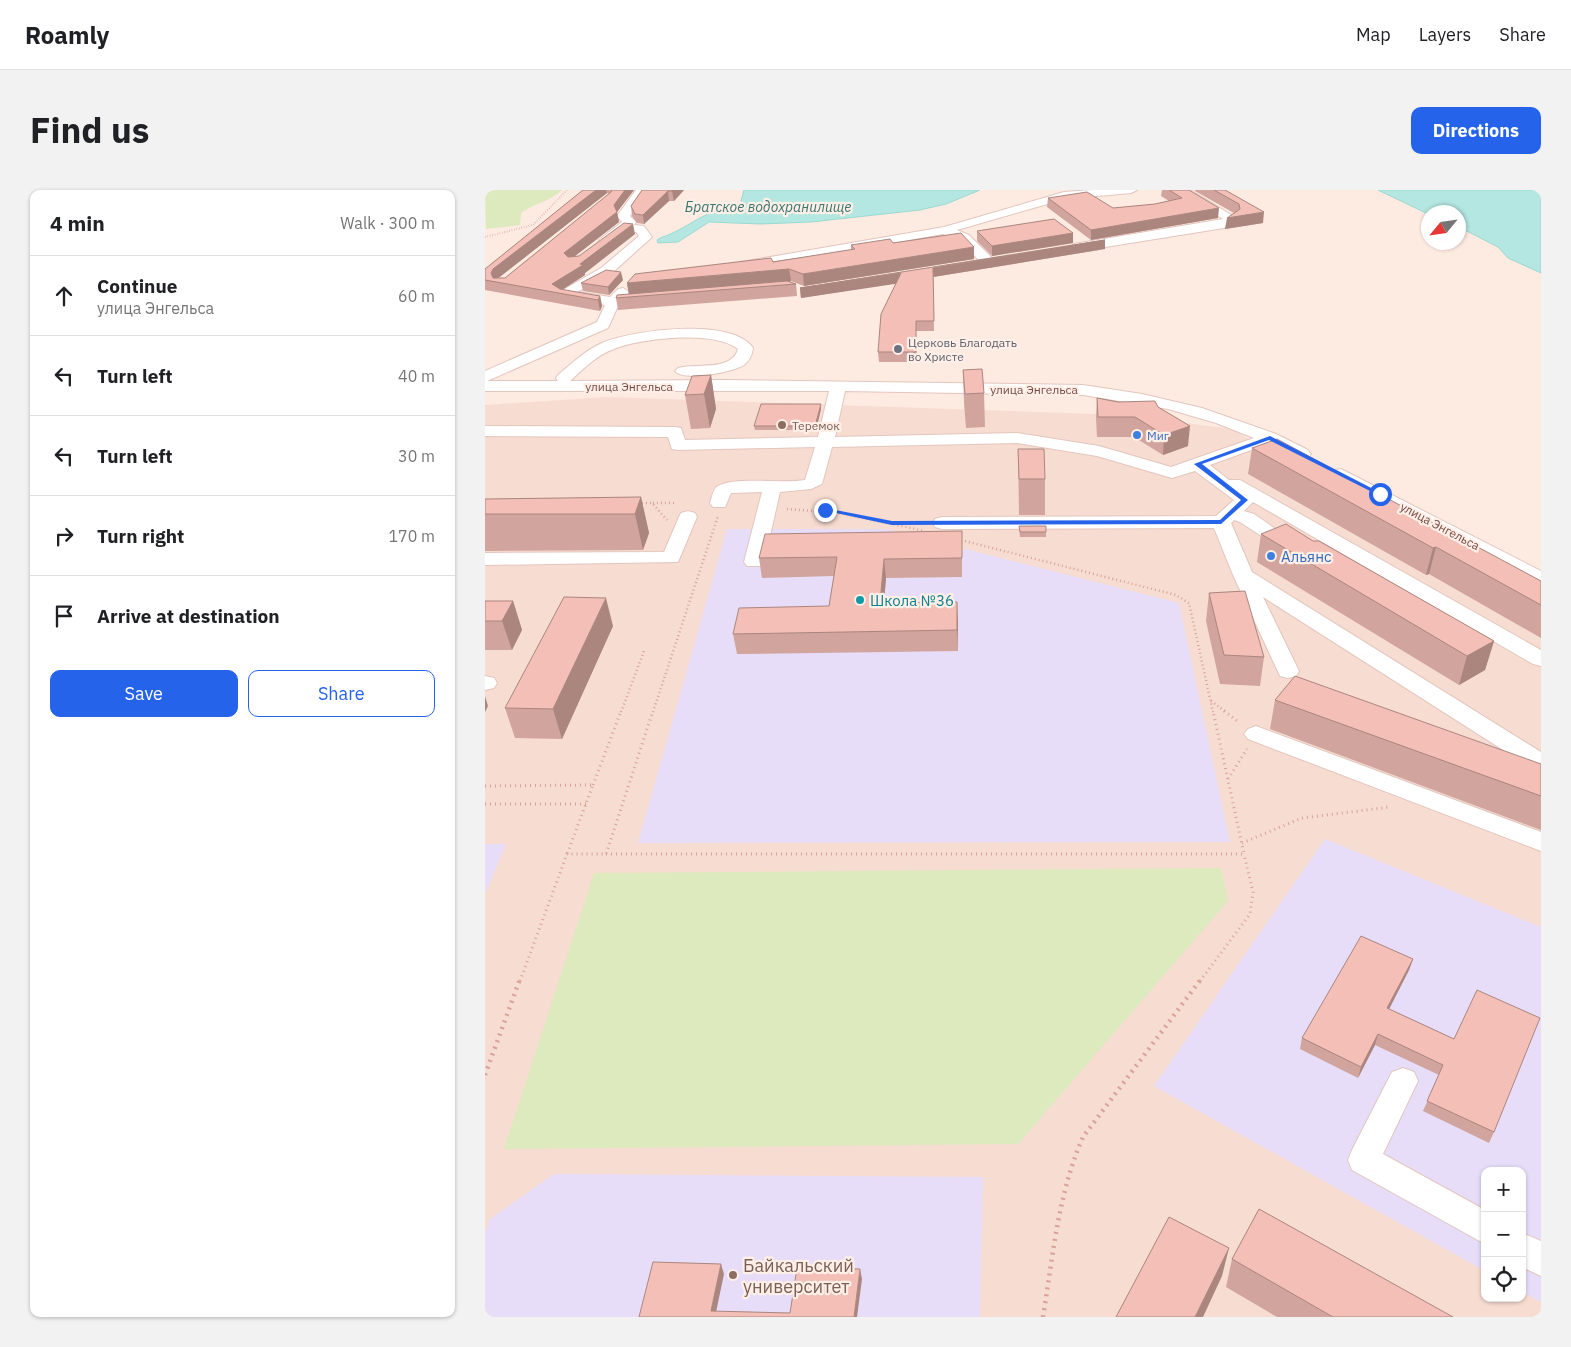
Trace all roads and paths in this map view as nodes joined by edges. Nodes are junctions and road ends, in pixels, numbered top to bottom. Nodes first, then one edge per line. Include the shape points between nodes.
1 (567, 190) edge
2 (642, 190) edge
3 (1131, 190) edge
4 (1183, 190) edge
5 (1095, 193) junction
6 (1109, 203) edge
7 (1023, 208) junction
8 (1039, 215) dead end
9 (622, 227) junction
10 (945, 230) junction
11 (1074, 236) dead end
12 (485, 237) edge
13 (1087, 246) junction
14 (591, 251) edge
15 (1057, 251) edge
16 (969, 265) edge
17 (729, 268) edge
18 (586, 269) edge
19 (606, 271) junction
20 (663, 298) edge
21 (613, 302) junction
22 (609, 370) dead end
23 (646, 370) dead end
24 (485, 377) edge
25 (564, 378) junction
26 (485, 386) edge
27 (546, 386) junction
28 (838, 387) junction
29 (485, 431) edge
30 (1270, 438) junction
31 (825, 442) junction
32 (1197, 464) junction
33 (772, 486) junction
34 (719, 503) joint
35 (632, 504) edge
36 (765, 510) junction
37 (688, 517) joint
38 (1226, 518) junction
39 (892, 523) junction
40 (936, 528) junction
41 (958, 540) edge
42 (1309, 558) edge
43 (485, 559) edge
44 (754, 562) dead end
45 (1243, 575) junction
46 (1541, 579) edge
47 (645, 651) dead end
48 (1541, 659) edge
49 (1288, 671) dead end
50 (1256, 734) dead end
51 (1541, 763) edge
52 (593, 785) junction
53 (485, 786) edge
54 (1435, 802) junction
55 (485, 804) edge
56 (586, 804) junction
57 (1541, 842) edge
58 (1241, 843) junction
59 (567, 854) junction
60 (607, 854) junction
61 (1244, 854) junction
62 (485, 1075) edge
63 (1403, 1082) dead end
64 (1481, 1226) edge
65 (1526, 1251) edge
66 (1541, 1259) edge
67 (1043, 1317) edge

1 - 12 path via 533,226
2 - 9 street via 623,216 630,222
3 - 5 street
4 - 13 street via 1232,219 1224,224
5 - 6 street
5 - 7 street via 1064,196
7 - 8 street
7 - 10 street
9 - 14 street
9 - 19 street via 641,229 646,237
10 - 16 street via 965,238 993,261
10 - 17 street
11 - 13 street
13 - 15 street
18 - 19 street
19 - 21 street via 628,278
19 - 21 street via 563,294
20 - 21 street
21 - 24 street via 603,325
22 - 25 street
23 - 25 street via 721,368 741,360 746,355 746,348 736,339 725,336 633,338 607,346
25 - 27 street
26 - 27 street, улица Энгельса
27 - 28 street, улица Энгельса
28 - 30 street, улица Энгельса via 1083,390 1136,396 1221,417
28 - 31 street
29 - 31 street via 675,432 678,445
30 - 32 street
30 - 46 street, улица Энгельса
31 - 32 street via 1017,438 1099,451 1172,473
31 - 33 street via 816,480 800,486
32 - 38 street via 1245,500
32 - 48 street
33 - 34 street via 729,488 723,490
33 - 36 street
34 - 60 path via 717,521
35 - 37 path via 651,503 668,520
36 - 39 path via 825,510
36 - 44 street
37 - 43 street via 671,558
38 - 40 street
38 - 42 street via 1247,518
38 - 45 street
39 - 40 path
39 - 40 path
41 - 58 path via 1185,599 1189,603
45 - 49 street
45 - 51 street
47 - 52 path
50 - 54 street
52 - 53 path
52 - 56 path
54 - 57 street
54 - 58 path via 1318,814
55 - 56 path
56 - 59 path
58 - 61 path
59 - 60 path
59 - 62 path
60 - 61 path
61 - 67 path via 1254,895 1250,914 1075,1152 1066,1181
63 - 64 street via 1364,1160
65 - 66 street

